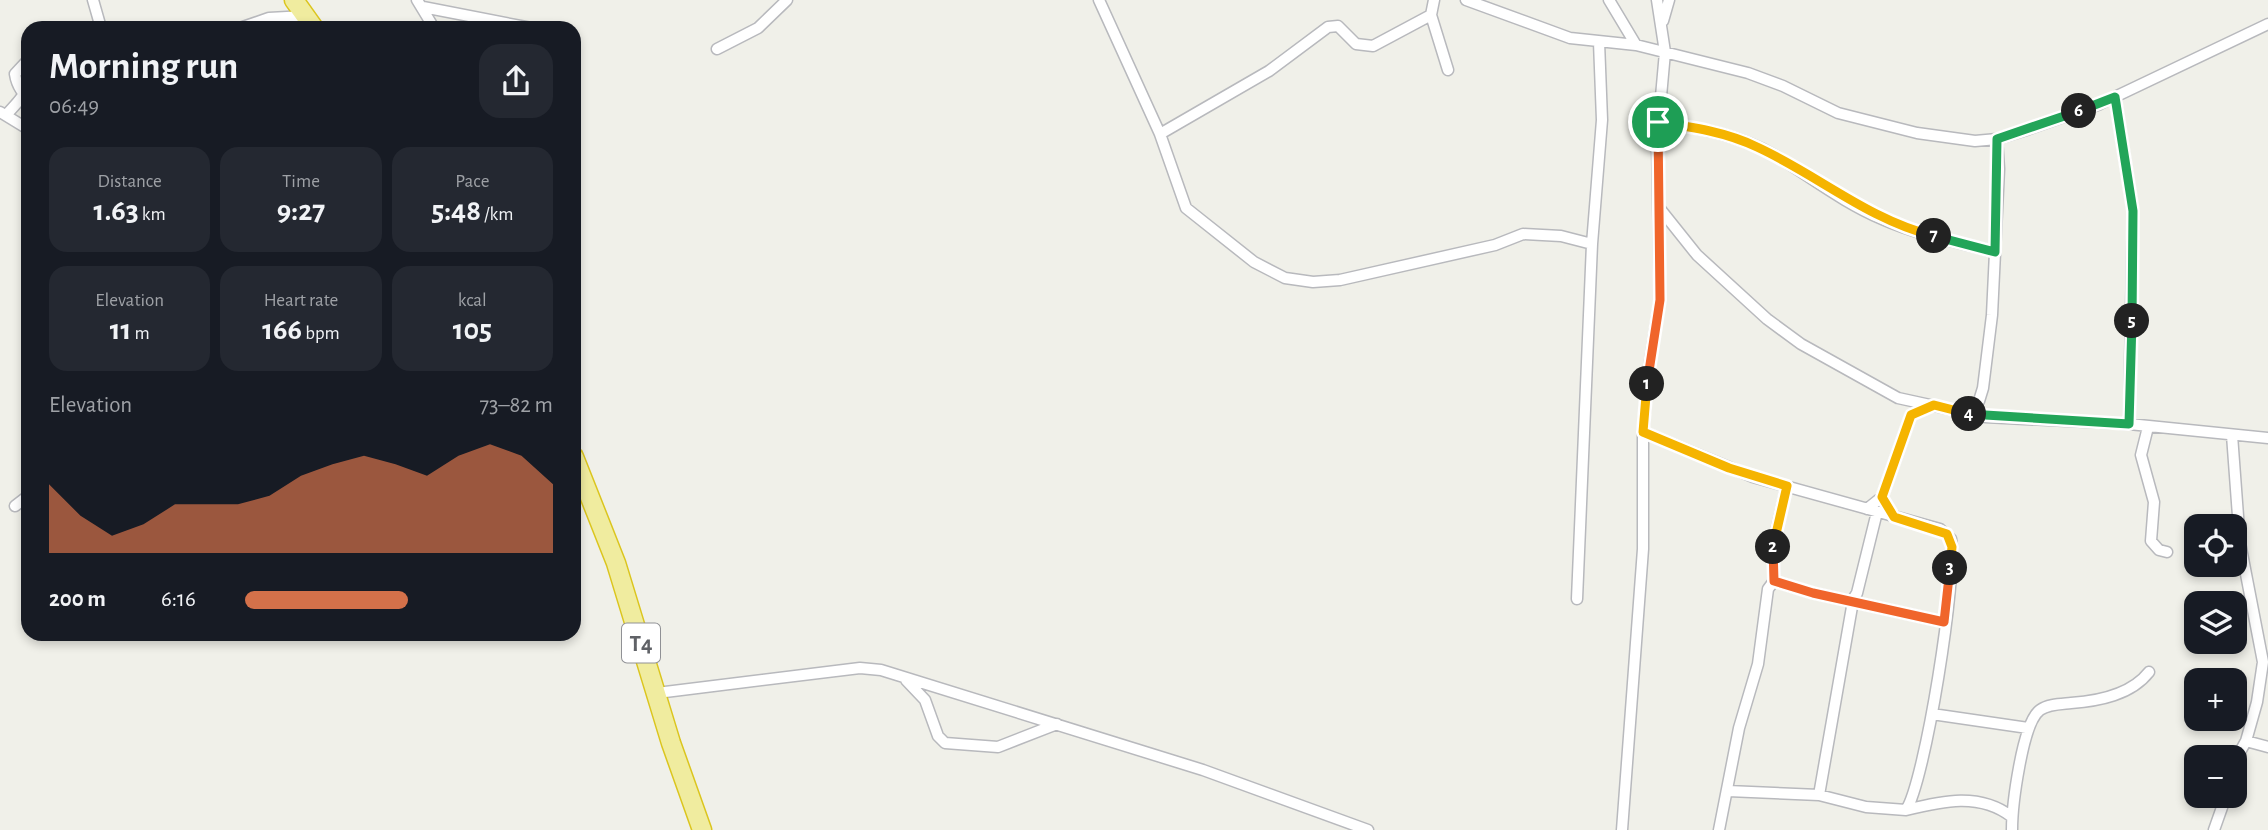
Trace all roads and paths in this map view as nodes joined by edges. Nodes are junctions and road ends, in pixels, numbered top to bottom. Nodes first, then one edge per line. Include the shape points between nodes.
1 (93, 0) edge
2 (294, 0) edge
3 (787, 0) edge
4 (1099, 0) edge
5 (1434, 0) edge
6 (1466, 0) edge
7 (1609, 0) edge
8 (1657, 0) edge
9 (1669, 0) edge
10 (420, 4) edge
11 (1431, 15) junction
12 (99, 21) edge
13 (260, 21) edge
14 (299, 21) edge
15 (308, 21) edge
16 (430, 21) edge
17 (499, 21) edge
18 (2268, 24) edge
19 (1662, 25) junction
20 (1599, 42) junction
21 (1636, 45) junction
22 (718, 49) dead end
23 (1665, 52) junction
24 (21, 68) edge
25 (1448, 70) dead end
26 (21, 85) edge
27 (2115, 97) junction
28 (21, 99) edge
29 (4, 113) edge
30 (1658, 122) junction
31 (21, 124) edge
32 (1160, 134) junction
33 (1997, 139) junction
34 (1660, 210) junction
35 (1592, 244) junction
36 (1995, 252) junction
37 (1898, 398) junction
38 (1934, 405) junction
39 (1961, 411) junction
40 (1911, 415) junction
41 (2129, 424) junction
42 (2148, 427) junction
43 (1643, 432) junction
44 (2232, 435) junction
45 (2268, 438) edge
46 (581, 475) edge
47 (1787, 486) junction
48 (1882, 497) junction
49 (21, 501) edge
50 (15, 506) dead end
51 (1872, 511) junction
52 (1894, 517) junction
53 (2167, 552) dead end
54 (1774, 581) junction
55 (1577, 599) dead end
56 (1853, 601) junction
57 (1944, 622) junction
58 (2149, 672) dead end
59 (904, 677) junction
60 (657, 693) junction
61 (1932, 714) junction
62 (1057, 724) junction
63 (2028, 728) junction
64 (2246, 741) junction
65 (2244, 745) edge
66 (2268, 747) edge
67 (1728, 790) junction
68 (1819, 795) junction
69 (2222, 808) edge
70 (1906, 810) junction
71 (2012, 817) junction
72 (702, 830) edge
73 (1368, 830) edge
74 (1622, 830) edge
75 (1719, 830) edge
76 (2012, 830) edge
77 (2214, 830) edge

1 - 12 street
2 - 15 highway
3 - 22 street via 758,28
4 - 32 street
5 - 11 street
6 - 20 street via 1558,34
7 - 21 street
8 - 19 street
9 - 19 street
10 - 16 street
10 - 17 street
11 - 25 street
11 - 32 street via 1373,46 1356,44 1338,26 1328,27 1269,71
13 - 14 street
18 - 27 street
19 - 23 street
20 - 21 street
20 - 35 street via 1602,120
21 - 23 street
23 - 30 street
23 - 33 street via 1748,73 1850,116 1959,140
24 - 26 street via 15,74
27 - 33 street
27 - 41 street via 2133,211
28 - 29 street
29 - 31 street
30 - 34 street
30 - 36 street via 1737,138 1881,219
32 - 35 street via 1186,208 1254,262 1285,278 1340,280 1495,245 1523,234
33 - 36 street
34 - 37 street via 1697,255 1768,319 1801,344
34 - 43 street via 1660,300
35 - 55 street
36 - 39 street via 1983,388 1979,401
37 - 38 street
37 - 40 street
38 - 39 street
38 - 40 street
39 - 41 street via 1985,417
40 - 48 street
41 - 42 street
42 - 44 street
42 - 53 street via 2141,455 2154,502 2151,541
43 - 47 street via 1729,468
43 - 74 street via 1643,549
44 - 45 street
44 - 64 street via 2240,543 2263,653
46 - 60 highway, T4 via 616,563
47 - 51 street
47 - 54 street via 1771,559
48 - 51 street
48 - 52 street
49 - 50 street
51 - 52 street
51 - 56 street
52 - 57 street via 1940,529 1951,540
54 - 56 street
54 - 67 street via 1766,596 1758,664 1739,728
56 - 57 street
56 - 68 street
57 - 61 street
58 - 63 street via 2134,688 2107,698 2046,706
59 - 60 street via 860,668
59 - 62 street
59 - 62 street via 925,700 945,743 998,747
60 - 72 highway, T4
61 - 63 street
61 - 70 street via 1916,790
62 - 73 street via 1266,791
63 - 71 street
64 - 65 street
64 - 66 street
67 - 68 street
67 - 75 street
68 - 70 street via 1866,807
69 - 77 street
70 - 71 street via 1962,800 1985,804
71 - 76 street

